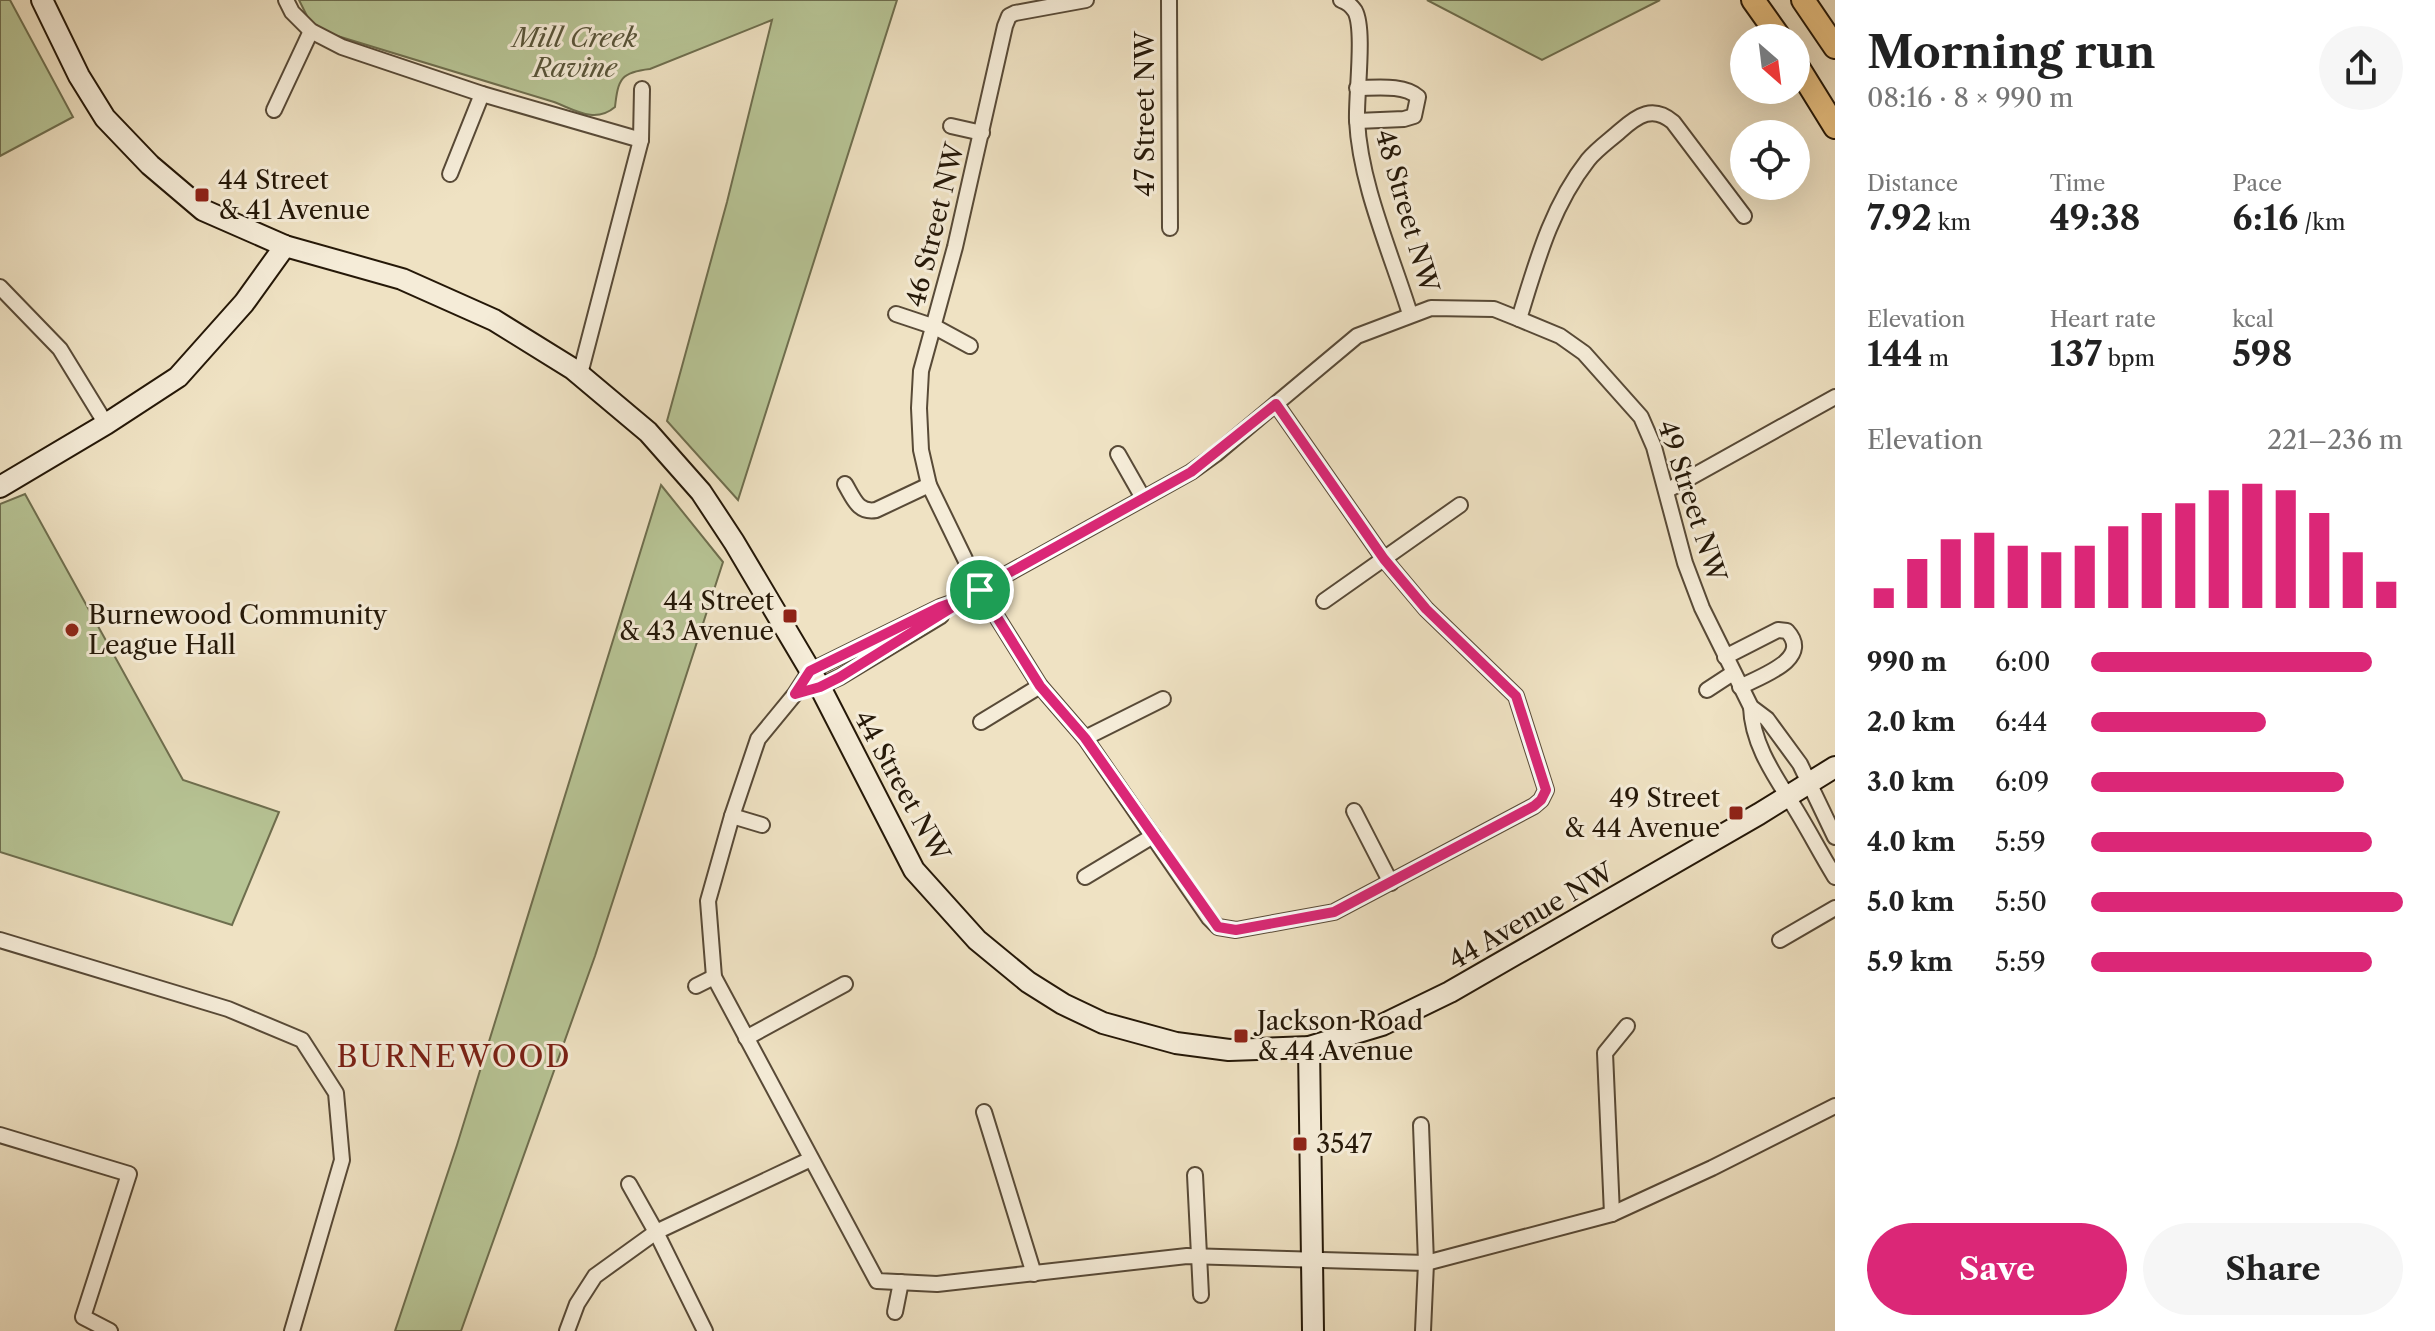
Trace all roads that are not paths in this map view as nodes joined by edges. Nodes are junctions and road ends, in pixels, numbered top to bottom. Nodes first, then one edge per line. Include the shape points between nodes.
1 (42, 0) edge
2 (286, 0) edge
3 (1086, 0) edge
4 (1169, 0) edge
5 (1341, 0) edge
6 (1753, 0) edge
7 (1803, 0) edge
8 (1770, 24) edge
9 (311, 31) junction
10 (1835, 47) edge
11 (1810, 87) edge
12 (1357, 88) junction
13 (642, 89) dead end
14 (482, 94) junction
15 (274, 110) dead end
16 (1357, 121) junction
17 (951, 126) dead end
18 (1835, 127) edge
19 (982, 133) junction
20 (641, 140) junction
21 (450, 174) dead end
22 (1744, 216) dead end
23 (1170, 228) dead end
24 (285, 246) junction
25 (0, 287) edge
26 (896, 314) dead end
27 (1410, 314) junction
28 (1519, 319) junction
29 (935, 327) junction
30 (970, 346) dead end
31 (580, 374) junction
32 (1835, 397) edge
33 (1276, 404) junction
34 (106, 424) junction
35 (1118, 454) dead end
36 (845, 484) dead end
37 (929, 485) junction
38 (0, 487) edge
39 (1668, 490) junction
40 (1143, 498) junction
41 (1460, 505) dead end
42 (1384, 559) junction
43 (980, 590) junction
44 (1324, 601) dead end
45 (1725, 657) junction
46 (815, 679) junction
47 (1737, 680) junction
48 (1040, 686) junction
49 (1530, 687) dead end
50 (1707, 690) dead end
51 (1516, 696) junction
52 (1163, 699) dead end
53 (1751, 707) junction
54 (981, 722) dead end
55 (1085, 738) junction
56 (1835, 769) edge
57 (1810, 784) junction
58 (1788, 797) junction
59 (1354, 811) dead end
60 (732, 816) junction
61 (762, 825) dead end
62 (1153, 836) junction
63 (1835, 837) edge
64 (1085, 877) dead end
65 (1835, 877) edge
66 (1391, 883) junction
67 (1835, 908) edge
68 (0, 940) edge
69 (1780, 940) dead end
70 (714, 977) junction
71 (845, 984) dead end
72 (696, 986) dead end
73 (1627, 1026) dead end
74 (746, 1038) junction
75 (1309, 1047) junction
76 (1835, 1106) edge
77 (984, 1112) dead end
78 (1421, 1125) dead end
79 (0, 1135) edge
80 (811, 1159) junction
81 (1195, 1175) dead end
82 (629, 1184) dead end
83 (1612, 1214) junction
84 (656, 1232) junction
85 (1199, 1256) junction
86 (1314, 1259) junction
87 (1426, 1263) junction
88 (1034, 1274) junction
89 (901, 1282) junction
90 (1201, 1295) dead end
91 (895, 1312) dead end
92 (110, 1331) edge
93 (292, 1331) edge
94 (567, 1331) edge
95 (705, 1331) edge
96 (1313, 1331) edge
97 (1423, 1331) edge

1 - 24 street, 44 Street NW via 105,118 150,165 203,210
2 - 9 street
3 - 19 street, 46 Street NW via 1009,16
4 - 23 street, 47 Street NW
5 - 12 street, 48 Street NW via 1354,9 1359,28
6 - 8 main road
7 - 10 main road
9 - 14 street via 325,41
9 - 15 street
11 - 18 main road
12 - 16 street, 48 Street NW
12 - 16 street, 48 Street NW via 1403,89 1418,97 1414,116
13 - 20 street
14 - 20 street
14 - 21 street
16 - 27 street, 48 Street NW via 1367,181
17 - 19 street, 46 Street NW
19 - 29 street, 46 Street NW
20 - 31 street
22 - 28 street via 1673,122 1662,113 1650,113 1590,158 1567,190 1548,228
24 - 31 street, 44 Street NW via 402,279 494,320
24 - 34 street via 244,303 178,377
25 - 34 street via 60,349
26 - 29 street, 46 Street NW
27 - 28 street, 49 Street NW via 1463,307 1494,309
27 - 33 street, 49 Street NW via 1357,336
28 - 39 street, 49 Street NW via 1584,353 1623,395 1641,417
29 - 30 street, 46 Street NW
29 - 37 street, 46 Street NW via 921,371 919,408
31 - 46 street, 44 Street NW via 648,432 701,492
32 - 39 street
33 - 40 street, 49 Street NW via 1204,463
33 - 42 street
34 - 38 street
35 - 40 street
36 - 37 street via 859,508 867,511
37 - 43 street, 46 Street NW
39 - 45 street, 49 Street NW via 1685,563
40 - 43 street, 49 Street NW
41 - 42 street
42 - 44 street
42 - 51 street via 1426,609
43 - 46 street, 49 Street NW
43 - 48 street, 46 Street NW
45 - 47 street, 49 Street NW
45 - 47 street via 1778,630 1793,638 1794,654 1787,662
46 - 60 street, 49 Street NW via 795,694 758,739
46 - 75 street, 44 Street NW via 914,870 977,940 1028,982 1089,1017 1140,1035 1229,1050
47 - 50 street
47 - 53 street, 49 Street NW
48 - 54 street
48 - 55 street, 46 Street NW
49 - 51 street
51 - 66 street via 1546,790 1541,800
52 - 55 street
53 - 57 street, 49 Street NW via 1767,719
53 - 58 street, 49 Street NW via 1752,726
55 - 62 street, 46 Street NW
56 - 57 street, 44 Avenue NW
57 - 58 street, 44 Avenue NW
57 - 63 street, 49 Street NW
58 - 65 street, 49 Street NW
58 - 75 street, 44 Avenue NW via 1413,1011
59 - 66 street
60 - 61 street
60 - 70 street via 708,901
62 - 64 street
62 - 66 street, 46 Street NW via 1218,927 1236,930 1334,912
67 - 69 street
68 - 93 street via 228,1009 302,1040 336,1093 342,1160
70 - 72 street
70 - 74 street
71 - 74 street
73 - 83 street via 1605,1053
74 - 80 street
75 - 86 street
76 - 83 street
77 - 88 street
78 - 87 street
79 - 92 street via 129,1174 83,1317
80 - 84 street
80 - 89 street via 877,1281
81 - 85 street
82 - 84 street
83 - 87 street
84 - 94 street via 595,1276
84 - 95 street
85 - 86 street
85 - 88 street
85 - 90 street
86 - 87 street
86 - 96 street
87 - 97 street
88 - 89 street via 937,1284
89 - 91 street

